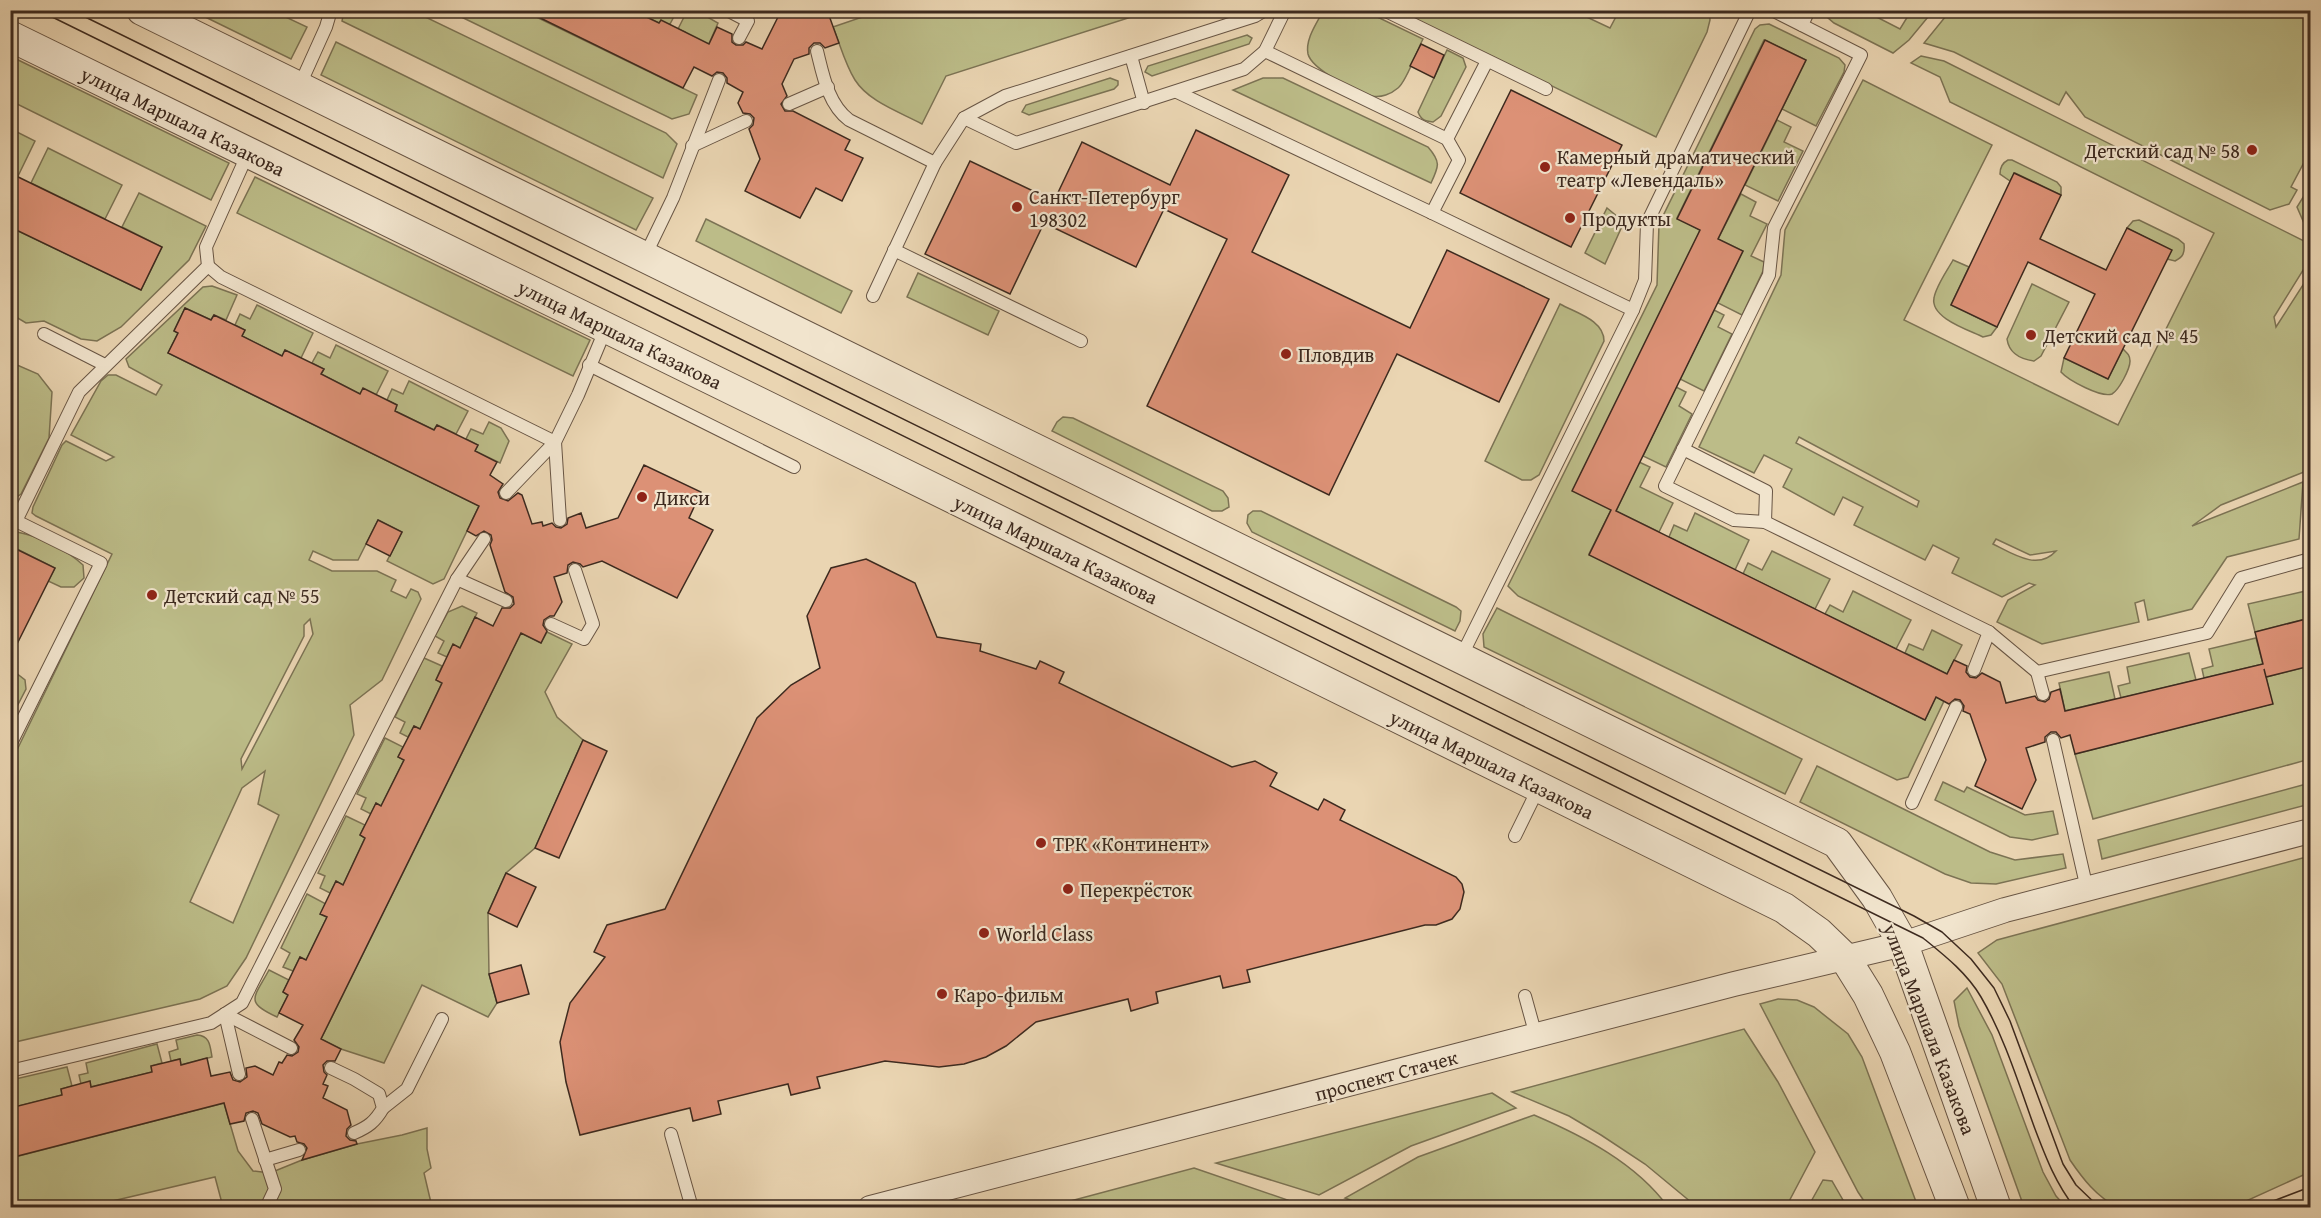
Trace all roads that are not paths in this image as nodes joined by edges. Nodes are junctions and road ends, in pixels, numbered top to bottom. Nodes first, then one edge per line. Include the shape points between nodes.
1 (142, 10) edge
2 (331, 10) edge
3 (727, 10) edge
4 (1265, 10) edge
5 (1285, 10) edge
6 (1384, 10) edge
7 (1750, 10) edge
8 (1772, 10) edge
9 (1809, 10) edge
10 (752, 16) edge
11 (1802, 25) junction
12 (10, 36) edge
13 (740, 38) dead end
14 (817, 51) dead end
15 (1265, 51) junction
16 (1131, 56) junction
17 (1487, 61) junction
18 (719, 80) dead end
19 (298, 87) junction
20 (828, 87) junction
21 (1546, 89) dead end
22 (1177, 92) junction
23 (1144, 103) junction
24 (789, 104) dead end
25 (964, 118) junction
26 (746, 121) dead end
27 (1447, 139) junction
28 (692, 146) junction
29 (249, 153) junction
30 (935, 163) junction
31 (1432, 213) junction
32 (894, 250) junction
33 (644, 257) junction
34 (208, 266) junction
35 (873, 296) dead end
36 (1633, 310) junction
37 (606, 328) junction
38 (44, 334) dead end
39 (1081, 341) dead end
40 (105, 365) junction
41 (589, 365) junction
42 (555, 442) junction
43 (1683, 449) junction
44 (794, 467) dead end
45 (506, 493) dead end
46 (12, 520) edge
47 (560, 520) dead end
48 (1765, 522) junction
49 (484, 539) dead end
50 (2310, 560) edge
51 (575, 570) dead end
52 (457, 579) junction
53 (506, 601) dead end
54 (551, 624) dead end
55 (1989, 632) junction
56 (1461, 658) junction
57 (1974, 670) dead end
58 (2037, 672) junction
59 (2043, 694) dead end
60 (1956, 707) dead end
61 (2053, 740) dead end
62 (10, 745) edge
63 (1539, 787) junction
64 (1912, 803) dead end
65 (2310, 831) edge
66 (1515, 836) dead end
67 (2087, 889) junction
68 (1903, 944) junction
69 (1845, 958) junction
70 (1524, 996) dead end
71 (225, 1014) junction
72 (442, 1019) dead end
73 (1536, 1036) junction
74 (291, 1048) dead end
75 (331, 1068) dead end
76 (10, 1071) edge
77 (239, 1074) dead end
78 (383, 1108) junction
79 (252, 1119) dead end
80 (354, 1133) dead end
81 (670, 1134) dead end
82 (299, 1150) dead end
83 (265, 1160) junction
84 (266, 1208) edge
85 (692, 1208) edge
86 (870, 1208) edge
87 (1955, 1208) edge
88 (1996, 1208) edge

1 - 19 street, улица Маршала Казакова
2 - 19 lane
3 - 10 lane
4 - 16 lane
5 - 15 lane
6 - 17 lane
7 - 36 lane via 1647,224 1645,280
8 - 11 lane
9 - 11 lane
10 - 13 lane
11 - 43 lane via 1861,55 1774,228 1770,275
12 - 29 street, улица Маршала Казакова
14 - 20 lane
15 - 22 lane via 1244,69
15 - 27 lane
16 - 23 lane
16 - 25 lane via 1005,96
17 - 21 lane
17 - 27 lane
18 - 28 lane
19 - 33 street, улица Маршала Казакова
20 - 24 lane
20 - 30 lane via 839,112 849,120
22 - 23 lane
22 - 31 lane
23 - 25 lane via 1016,143
25 - 30 lane
26 - 28 lane
27 - 31 lane via 1459,160
28 - 33 lane via 673,198
29 - 34 lane via 206,247
29 - 37 street, улица Маршала Казакова
30 - 32 lane
31 - 36 lane
32 - 35 lane
32 - 39 lane
33 - 56 street, улица Маршала Казакова
34 - 40 lane
34 - 42 lane via 221,277
36 - 56 lane
37 - 41 lane
37 - 63 street, улица Маршала Казакова
38 - 40 lane
40 - 46 lane via 79,392
41 - 42 lane
41 - 44 lane
42 - 45 lane
42 - 47 lane
43 - 48 lane via 1766,491
43 - 48 lane via 1665,486 1734,520
46 - 62 lane via 101,563
48 - 55 lane
49 - 52 lane
50 - 58 lane via 2241,578 2207,633
51 - 54 lane via 593,624 584,639
52 - 53 lane
52 - 71 lane via 242,1003
55 - 57 lane
55 - 58 lane
56 - 68 street, улица Маршала Казакова via 1837,843 1878,898
58 - 59 lane
60 - 64 lane
61 - 67 lane
63 - 66 lane
63 - 69 street, улица Маршала Казакова via 1784,908
65 - 67 street, проспект Стачек
67 - 68 street, проспект Стачек via 2005,910
68 - 69 street, проспект Стачек
68 - 88 street, улица Маршала Казакова
69 - 73 street, проспект Стачек
69 - 87 street, улица Маршала Казакова via 1895,1052
70 - 73 lane
71 - 74 lane
71 - 76 lane via 211,1023
71 - 77 lane
72 - 78 lane via 407,1089
73 - 86 street, проспект Стачек
75 - 78 lane via 379,1094
78 - 80 lane via 376,1120
79 - 83 lane
81 - 85 lane
82 - 83 lane
83 - 84 lane via 275,1189

